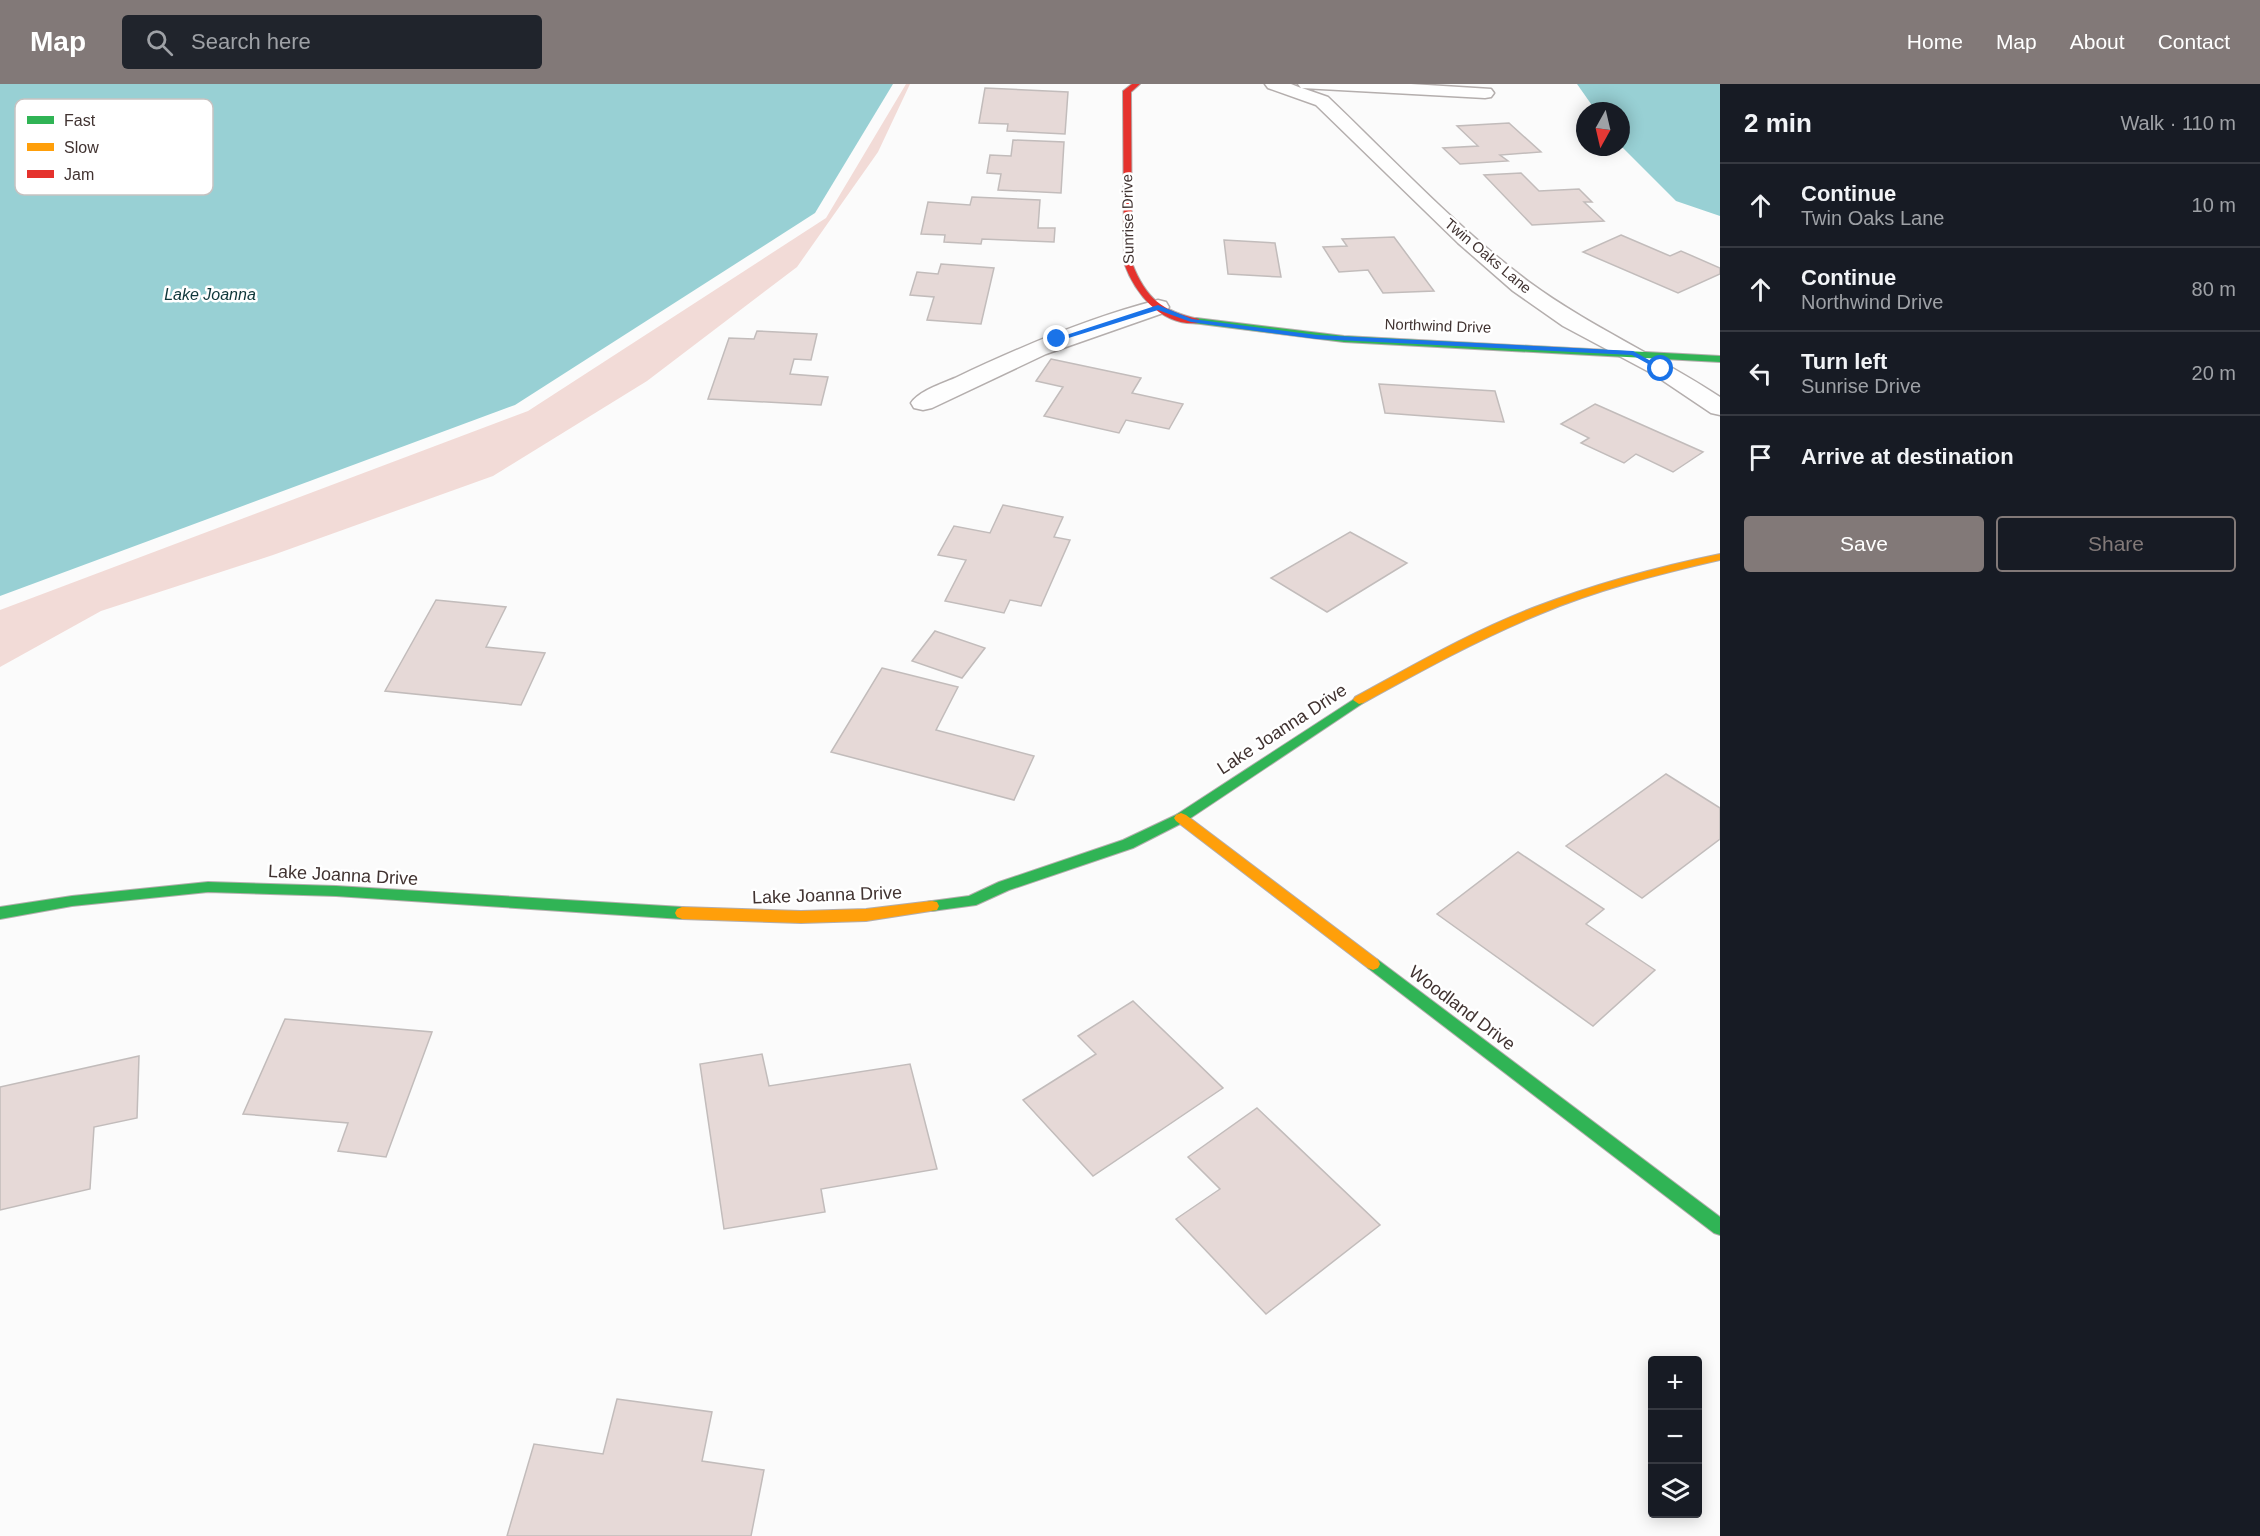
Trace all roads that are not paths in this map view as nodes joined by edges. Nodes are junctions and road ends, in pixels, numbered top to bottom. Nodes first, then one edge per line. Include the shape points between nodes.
1 (1136, 84) edge
2 (1274, 84) edge
3 (1307, 84) edge
4 (1485, 93) dead end
5 (1158, 307) junction
6 (1633, 353) junction
7 (1720, 359) edge
8 (923, 404) dead end
9 (1720, 408) edge
10 (1720, 557) edge
11 (1181, 818) junction
12 (0, 913) edge
13 (1720, 1227) edge

1 - 5 street, Sunrise Drive via 1127,91 1128,263 1135,285
2 - 6 street, Twin Oaks Lane via 1322,101 1465,239 1521,286 1571,321
3 - 4 street
5 - 6 street, Northwind Drive via 1191,320 1317,337
5 - 8 street via 1057,339
6 - 7 street, Northwind Drive
6 - 9 street, Twin Oaks Lane
10 - 11 street, Lake Joanna Drive via 1564,600 1464,644 1352,704
11 - 12 street, Lake Joanna Drive via 1128,844 971,901 866,915 639,912 336,891 208,887
11 - 13 street, Woodland Drive

